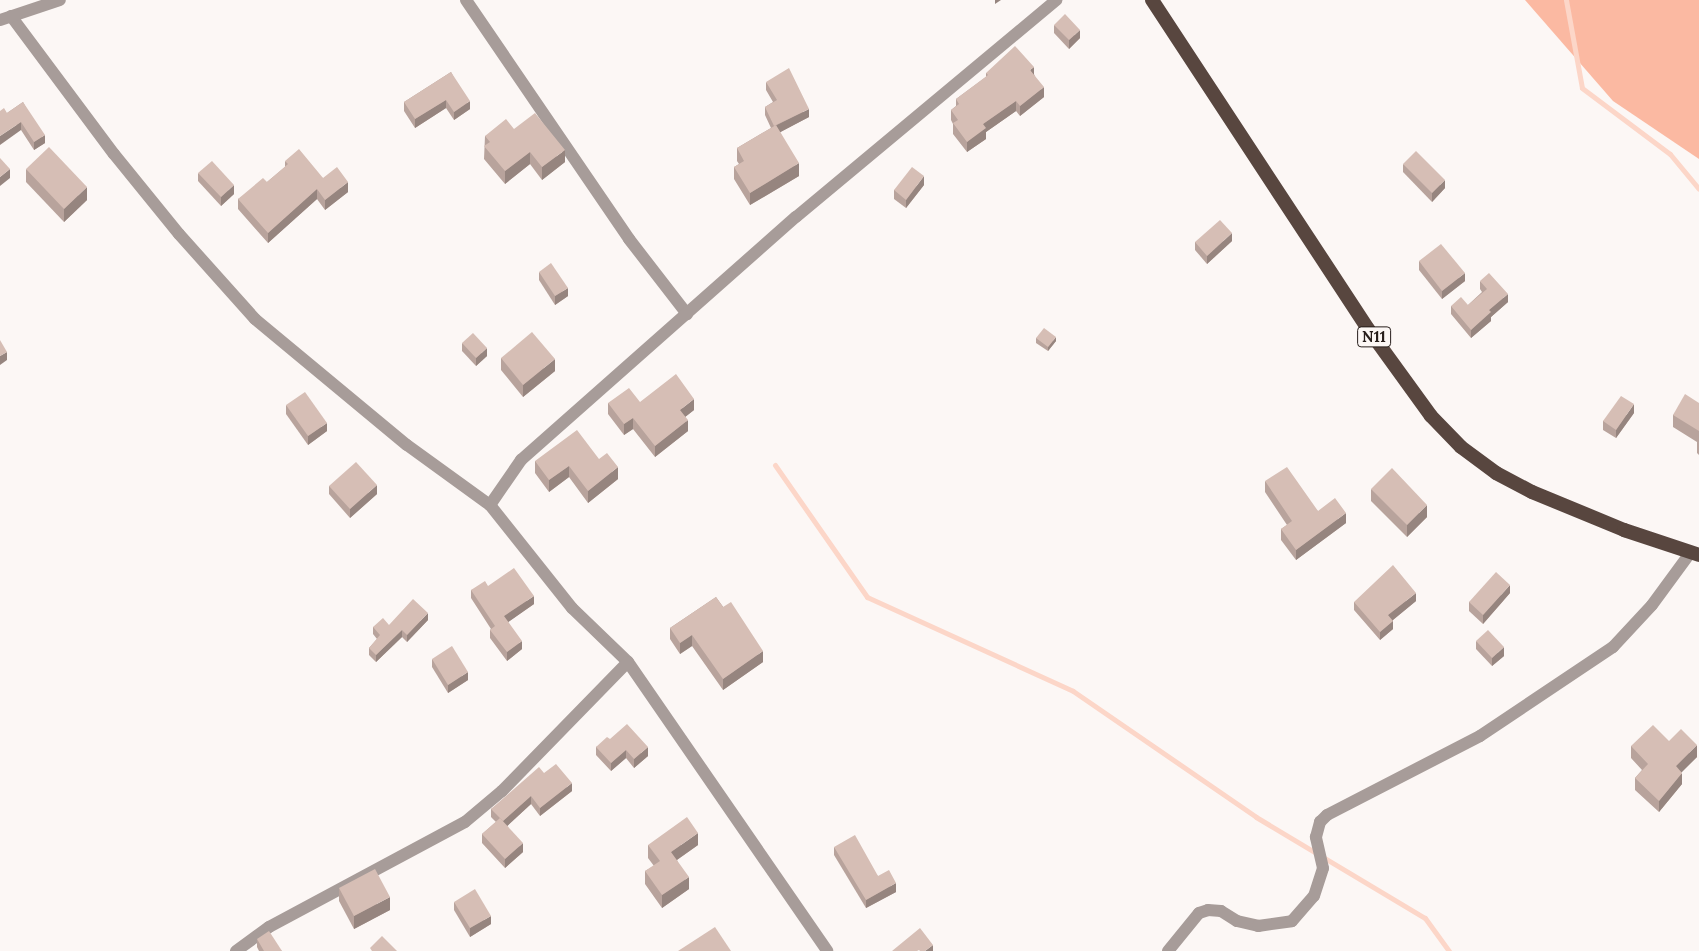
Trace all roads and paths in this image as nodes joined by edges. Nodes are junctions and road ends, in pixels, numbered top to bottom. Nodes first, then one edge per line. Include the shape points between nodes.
1 (60, 0) edge
2 (466, 0) edge
3 (1056, 0) edge
4 (1152, 0) edge
5 (5, 18) edge
6 (687, 314) junction
7 (490, 505) junction
8 (1695, 554) edge
9 (628, 662) junction
10 (236, 951) edge
11 (827, 951) edge
12 (1168, 951) edge

1 - 5 street
2 - 6 street via 628,239
3 - 6 street via 875,149
4 - 8 highway, N11 via 1368,329 1431,416 1461,447 1496,473 1532,492 1624,530
5 - 7 street via 179,234 256,319 407,445
6 - 7 street via 521,460
7 - 9 street via 572,608
8 - 12 street via 1613,647 1480,736 1327,815 1320,822 1316,836 1323,868 1314,896 1292,921 1258,926 1237,921 1221,911 1208,910 1199,914
9 - 10 street via 502,791 465,822 268,927
9 - 11 street

